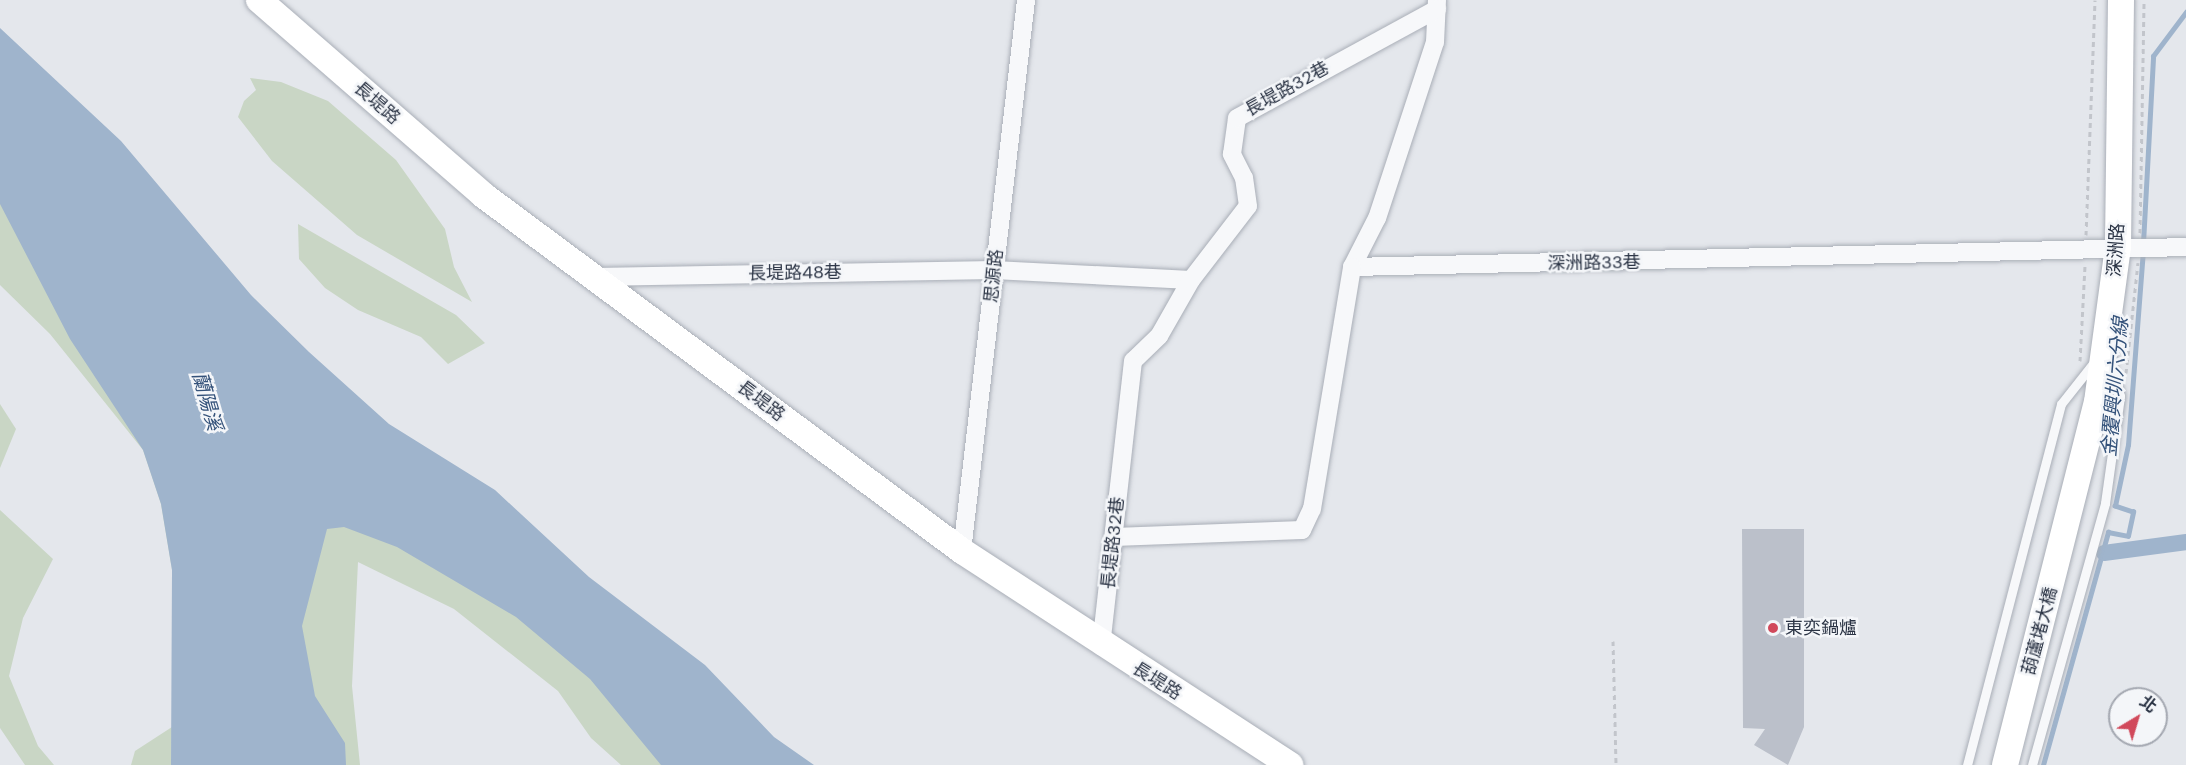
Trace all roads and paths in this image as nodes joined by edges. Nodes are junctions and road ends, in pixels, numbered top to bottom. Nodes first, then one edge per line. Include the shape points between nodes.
1 (259, 0) edge
2 (1026, 0) edge
3 (2121, 0) edge
4 (1437, 4) edge
5 (2118, 246) junction
6 (2186, 247) edge
7 (1352, 267) junction
8 (994, 270) junction
9 (595, 277) junction
10 (1191, 280) junction
11 (2106, 347) junction
12 (2075, 496) joint
13 (1114, 537) junction
14 (962, 551) junction
15 (1613, 641) dead end
16 (1101, 646) junction
17 (1290, 765) edge
18 (1616, 765) edge
19 (1967, 765) edge
20 (2005, 765) edge
21 (2032, 765) edge

1 - 9 street, 長堤路 via 483,195
2 - 8 street, 思源路
3 - 5 street, 深洲路
4 - 7 street via 1435,42 1377,218
4 - 10 street, 長堤路32巷 via 1237,118 1232,154 1244,178 1248,206
5 - 6 street, 深洲路33巷
5 - 7 street, 深洲路33巷 via 2085,254
5 - 11 street, 深洲路
7 - 13 street via 1312,509 1302,530
8 - 9 street, 長堤路48巷
8 - 10 street
8 - 14 street, 思源路
9 - 14 street, 長堤路
10 - 13 street, 長堤路32巷 via 1159,336 1132,361
11 - 12 street, 深洲路
11 - 19 lane via 2061,404
11 - 21 lane via 2121,396 2104,503
12 - 20 street, 葫蘆堵大橋
13 - 16 street, 長堤路32巷
14 - 16 street, 長堤路
15 - 18 path
16 - 17 street, 長堤路

